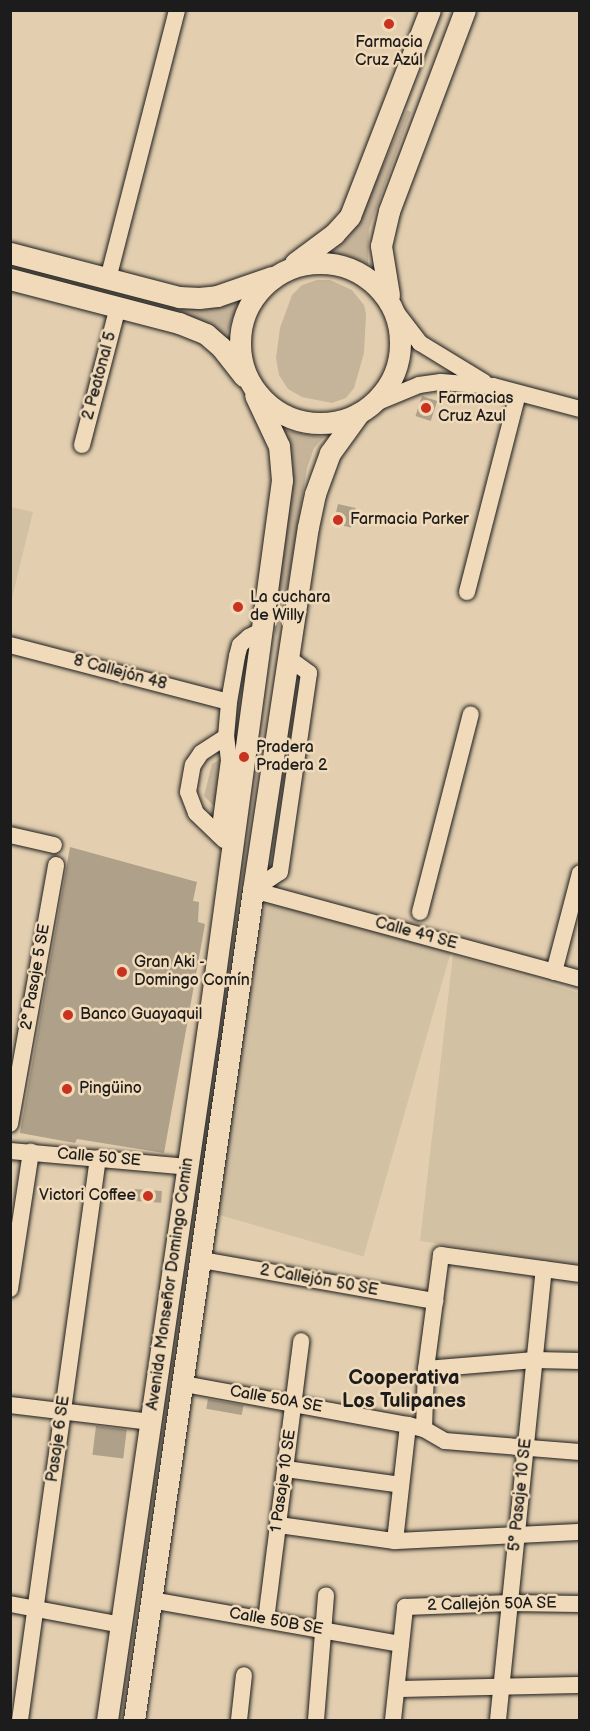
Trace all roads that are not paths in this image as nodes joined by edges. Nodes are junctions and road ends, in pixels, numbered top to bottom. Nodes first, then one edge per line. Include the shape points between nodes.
1 (177, 10) edge
2 (430, 10) edge
3 (465, 10) edge
4 (10, 253) edge
5 (283, 272) junction
6 (10, 279) edge
7 (108, 279) junction
8 (392, 304) junction
9 (118, 307) junction
10 (493, 386) junction
11 (250, 387) junction
12 (518, 393) junction
13 (579, 409) edge
14 (364, 410) junction
15 (82, 445) dead end
16 (467, 592) dead end
17 (261, 631) junction
18 (10, 645) edge
19 (229, 702) junction
20 (471, 714) dead end
21 (226, 737) junction
22 (10, 835) edge
23 (226, 841) junction
24 (54, 844) dead end
25 (56, 865) dead end
26 (579, 873) edge
27 (253, 890) junction
28 (420, 912) dead end
29 (554, 972) junction
30 (579, 980) edge
31 (10, 1124) edge
32 (10, 1150) edge
33 (31, 1152) junction
34 (98, 1158) junction
35 (188, 1167) junction
36 (202, 1260) junction
37 (544, 1269) junction
38 (579, 1274) edge
39 (10, 1289) edge
40 (435, 1301) junction
41 (301, 1341) dead end
42 (535, 1360) junction
43 (579, 1361) edge
44 (426, 1369) junction
45 (184, 1384) junction
46 (10, 1404) edge
47 (295, 1404) junction
48 (63, 1411) junction
49 (151, 1422) junction
50 (416, 1427) junction
51 (526, 1449) junction
52 (579, 1452) edge
53 (286, 1469) junction
54 (401, 1485) junction
55 (279, 1525) junction
56 (579, 1532) edge
57 (517, 1535) junction
58 (395, 1541) junction
59 (326, 1595) dead end
60 (151, 1600) junction
61 (510, 1603) junction
62 (579, 1604) edge
63 (10, 1605) edge
64 (36, 1609) junction
65 (266, 1620) junction
66 (121, 1625) junction
67 (323, 1630) junction
68 (401, 1644) junction
69 (244, 1675) dead end
70 (502, 1685) junction
71 (579, 1685) edge
72 (397, 1689) junction
73 (20, 1720) edge
74 (107, 1720) edge
75 (134, 1720) edge
76 (239, 1720) edge
77 (316, 1720) edge
78 (393, 1720) edge
79 (498, 1720) edge

1 - 7 street
2 - 5 main road via 350,216 334,234
3 - 8 main road via 382,236 382,264
4 - 7 main road
5 - 7 main road via 217,296 199,298 179,297
5 - 8 main road via 305,262 340,263 370,277
5 - 11 main road via 255,299 247,313 240,346
6 - 9 main road
8 - 10 street via 420,343
8 - 14 main road via 399,339 397,354 387,383
9 - 11 main road via 206,334 221,347
9 - 15 street, 2 Peatonal 5
10 - 12 street
10 - 14 street via 419,385
11 - 14 main road via 277,413 304,423 333,422
11 - 17 main road, Avenida Monseñor Domingo Comin via 282,460
12 - 13 street
12 - 16 street
14 - 27 main road, Avenida Monseñor Domingo Comin via 334,445 315,494
17 - 19 street, Avenida Monseñor Domingo Comin via 240,645
17 - 23 main road, Avenida Monseñor Domingo Comin
18 - 19 street, 8 Callejón 48
19 - 21 street, Avenida Monseñor Domingo Comin
20 - 28 street
21 - 23 street, Avenida Monseñor Domingo Comin
21 - 23 street via 201,753 188,782 190,802 196,813
22 - 24 street
23 - 35 main road, Avenida Monseñor Domingo Comin
25 - 31 street, 2° Pasaje 5 SE
26 - 29 street
27 - 29 street, Calle 49 SE
27 - 36 main road, Avenida Monseñor Domingo Comin
29 - 30 street, Calle 49 SE
32 - 33 street, Calle 50 SE
33 - 34 street, Calle 50 SE
33 - 39 street
34 - 35 street, Calle 50 SE
34 - 48 street, Pasaje 6 SE
35 - 49 main road, Avenida Monseñor Domingo Comin
36 - 40 street, 2 Callejón 50 SE
36 - 45 main road, Avenida Monseñor Domingo Comin
37 - 38 street
37 - 40 street via 441,1256
37 - 42 street, 5° Pasaje 10 SE
40 - 44 street
41 - 47 street, 1 Pasaje 10 SE
42 - 43 street
42 - 44 street
42 - 51 street, 5° Pasaje 10 SE
44 - 50 street
45 - 47 street, Calle 50A SE
45 - 60 main road, Avenida Monseñor Domingo Comin
46 - 48 street
47 - 50 street, Calle 50A SE
47 - 53 street, 1 Pasaje 10 SE
48 - 49 street
48 - 64 street, Pasaje 6 SE
49 - 66 main road, Avenida Monseñor Domingo Comin
50 - 51 street, Calle 50A SE via 445,1441
50 - 54 street
51 - 52 street, Calle 50A SE
51 - 57 street, 5° Pasaje 10 SE
53 - 54 street
53 - 55 street, 1 Pasaje 10 SE
54 - 58 street
55 - 58 street
55 - 65 street, 1 Pasaje 10 SE
56 - 57 street
57 - 58 street
57 - 61 street, 5° Pasaje 10 SE
59 - 67 street
60 - 65 street, Calle 50B SE
60 - 75 main road, Avenida Monseñor Domingo Comin
61 - 62 street, 2 Callejón 50A SE
61 - 68 street, 2 Callejón 50A SE via 405,1607
61 - 70 street, 5° Pasaje 10 SE
63 - 64 street
64 - 66 street
64 - 73 street, Pasaje 6 SE
65 - 67 street, Calle 50B SE
66 - 74 main road, Avenida Monseñor Domingo Comin
67 - 68 street, Calle 50B SE
67 - 77 street
68 - 72 street
69 - 76 street
70 - 71 street
70 - 72 street
70 - 79 street, 5° Pasaje 10 SE
72 - 78 street

